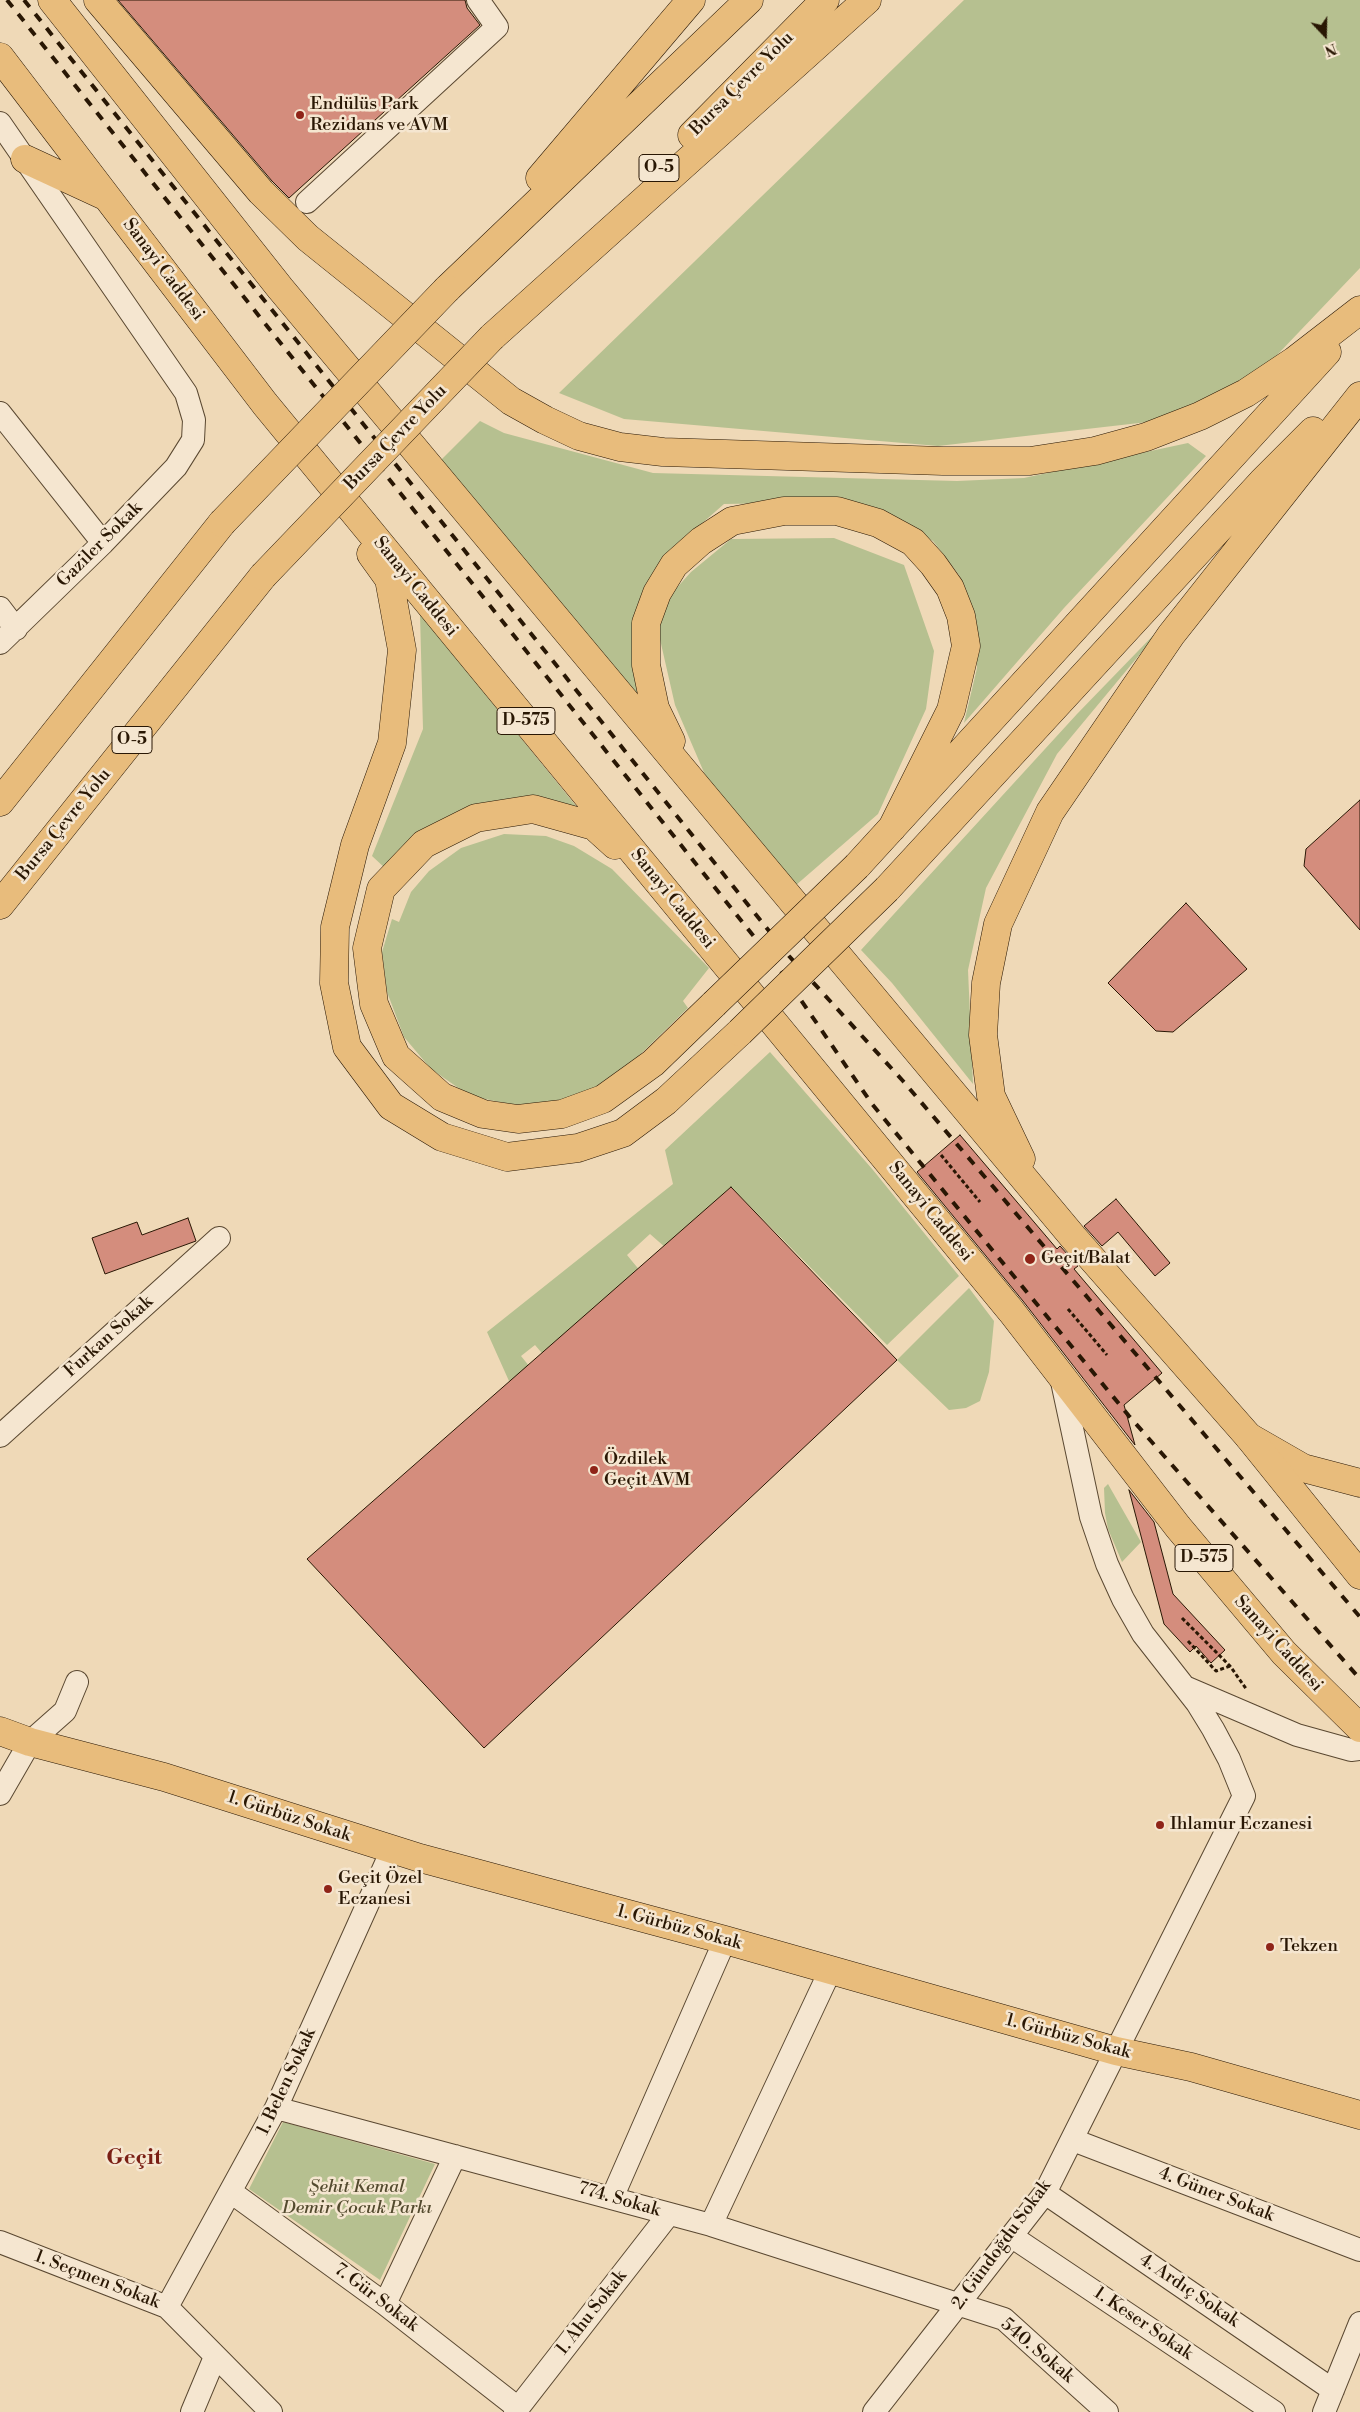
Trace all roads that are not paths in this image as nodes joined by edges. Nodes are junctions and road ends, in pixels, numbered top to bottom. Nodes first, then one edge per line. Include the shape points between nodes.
1 (52, 0) edge
2 (98, 0) edge
3 (478, 0) edge
4 (691, 0) edge
5 (749, 0) edge
6 (825, 0) edge
7 (867, 0) edge
8 (0, 57) edge
9 (9, 141) edge
10 (109, 198) junction
11 (307, 202) dead end
12 (447, 289) junction
13 (1360, 310) edge
14 (1360, 316) edge
15 (492, 337) junction
16 (1360, 383) edge
17 (1360, 396) edge
18 (265, 404) junction
19 (0, 413) edge
20 (103, 543) junction
21 (0, 608) edge
22 (8, 636) edge
23 (688, 779) junction
24 (0, 802) edge
25 (892, 828) junction
26 (674, 900) junction
27 (0, 905) edge
28 (1073, 1237) junction
29 (219, 1238) dead end
30 (1061, 1377) junction
31 (0, 1436) edge
32 (1248, 1436) junction
33 (1360, 1483) edge
34 (1360, 1576) edge
35 (77, 1682) dead end
36 (1184, 1687) junction
37 (1360, 1728) edge
38 (0, 1731) edge
39 (30, 1742) junction
40 (1360, 1749) edge
41 (0, 1794) edge
42 (392, 1850) junction
43 (724, 1940) junction
44 (830, 1971) junction
45 (1116, 2051) junction
46 (276, 2108) junction
47 (1360, 2115) edge
48 (1073, 2140) junction
49 (455, 2156) junction
50 (232, 2192) junction
51 (1045, 2193) junction
52 (612, 2198) junction
53 (669, 2214) junction
54 (711, 2225) junction
55 (1011, 2236) junction
56 (0, 2242) edge
57 (1360, 2250) edge
58 (385, 2304) junction
59 (959, 2304) junction
60 (167, 2307) junction
61 (1360, 2323) edge
62 (215, 2357) junction
63 (1333, 2390) junction
64 (517, 2410) edge
65 (192, 2412) edge
66 (271, 2412) edge
67 (874, 2412) edge
68 (1107, 2412) edge
69 (1274, 2412) edge
70 (1324, 2412) edge

1 - 23 main road via 280,288
2 - 13 main road via 261,192 308,238 511,401 579,436 620,447 663,452 943,460 1030,460 1095,451 1146,437 1200,416 1246,393
3 - 11 street via 497,27
4 - 12 main road
5 - 12 main road
6 - 15 main road, Bursa Çevre Yolu / O-5
7 - 15 main road
8 - 10 main road, Sanayi Caddesi / D-575
9 - 10 main road
9 - 20 street, Gaziler Sokak via 186,393 194,420 193,440 176,467
10 - 18 main road, Sanayi Caddesi / D-575
12 - 24 main road, bridge via 222,523
14 - 25 main road
15 - 27 main road, Bursa Çevre Yolu / O-5, bridge via 263,576
16 - 18 main road, bridge via 1262,482 887,890 666,1101 623,1133 578,1148 507,1156 442,1137 391,1106 347,1046 334,984 335,927 355,846 392,743 402,650 389,579
17 - 28 main road via 1165,643 1050,812 998,924 986,983 982,1035 991,1096 1017,1152
18 - 26 main road, Sanayi Caddesi / D-575
19 - 20 street
20 - 22 street, Gaziler Sokak
21 - 22 street
23 - 25 main road via 654,708 646,665 646,623 657,593 674,565 701,541 732,521 784,512 837,511 878,523 913,542 950,588 961,616 966,646 951,710
23 - 28 main road
25 - 26 main road, bridge via 857,866 653,1063 603,1099 562,1114 518,1119 483,1114 442,1097 396,1056 374,1004 367,948 381,889 424,844 476,818 533,809 594,826
26 - 30 main road, Sanayi Caddesi / D-575 via 1011,1311
28 - 32 main road
29 - 31 street, Furkan Sokak
30 - 36 street via 1091,1517 1107,1564 1143,1634
30 - 37 main road, Sanayi Caddesi / D-575 via 1249,1614 1303,1674
32 - 33 main road via 1303,1468
32 - 34 main road
35 - 39 street via 65,1711
36 - 40 street via 1298,1735 1350,1750
36 - 45 street, 2. Gündoğdu Sokak via 1214,1729 1244,1796
38 - 39 main road, 1. Gürbüz Sokak
39 - 41 street
39 - 42 main road, 1. Gürbüz Sokak via 164,1777
42 - 43 main road, 1. Gürbüz Sokak
42 - 46 street, 1. Belen Sokak
43 - 44 main road, 1. Gürbüz Sokak
43 - 52 street
44 - 45 main road, 1. Gürbüz Sokak
44 - 54 street
45 - 47 main road, 1. Gürbüz Sokak via 1191,2067
45 - 48 street, 2. Gündoğdu Sokak
46 - 49 street, 774. Sokak
46 - 50 street, 1. Belen Sokak
48 - 51 street, 2. Gündoğdu Sokak
48 - 57 street, 4. Güner Sokak
49 - 52 street, 774. Sokak
49 - 58 street
50 - 58 street, 7. Gür Sokak
50 - 60 street, 1. Belen Sokak
51 - 55 street, 2. Gündoğdu Sokak
51 - 63 street, 4. Ardıç Sokak
52 - 53 street, 774. Sokak
53 - 54 street, 774. Sokak
53 - 64 street, 1. Ahu Sokak
54 - 59 street, 774. Sokak
55 - 59 street, 2. Gündoğdu Sokak
55 - 69 street, 1. Keser Sokak
56 - 60 street, 1. Seçmen Sokak
58 - 64 street, 7. Gür Sokak
59 - 67 street, 2. Gündoğdu Sokak
59 - 68 street, 540. Sokak via 1004,2319
60 - 62 street, 1. Seçmen Sokak
61 - 63 street
62 - 65 street
62 - 66 street, 1. Seçmen Sokak
63 - 70 street

